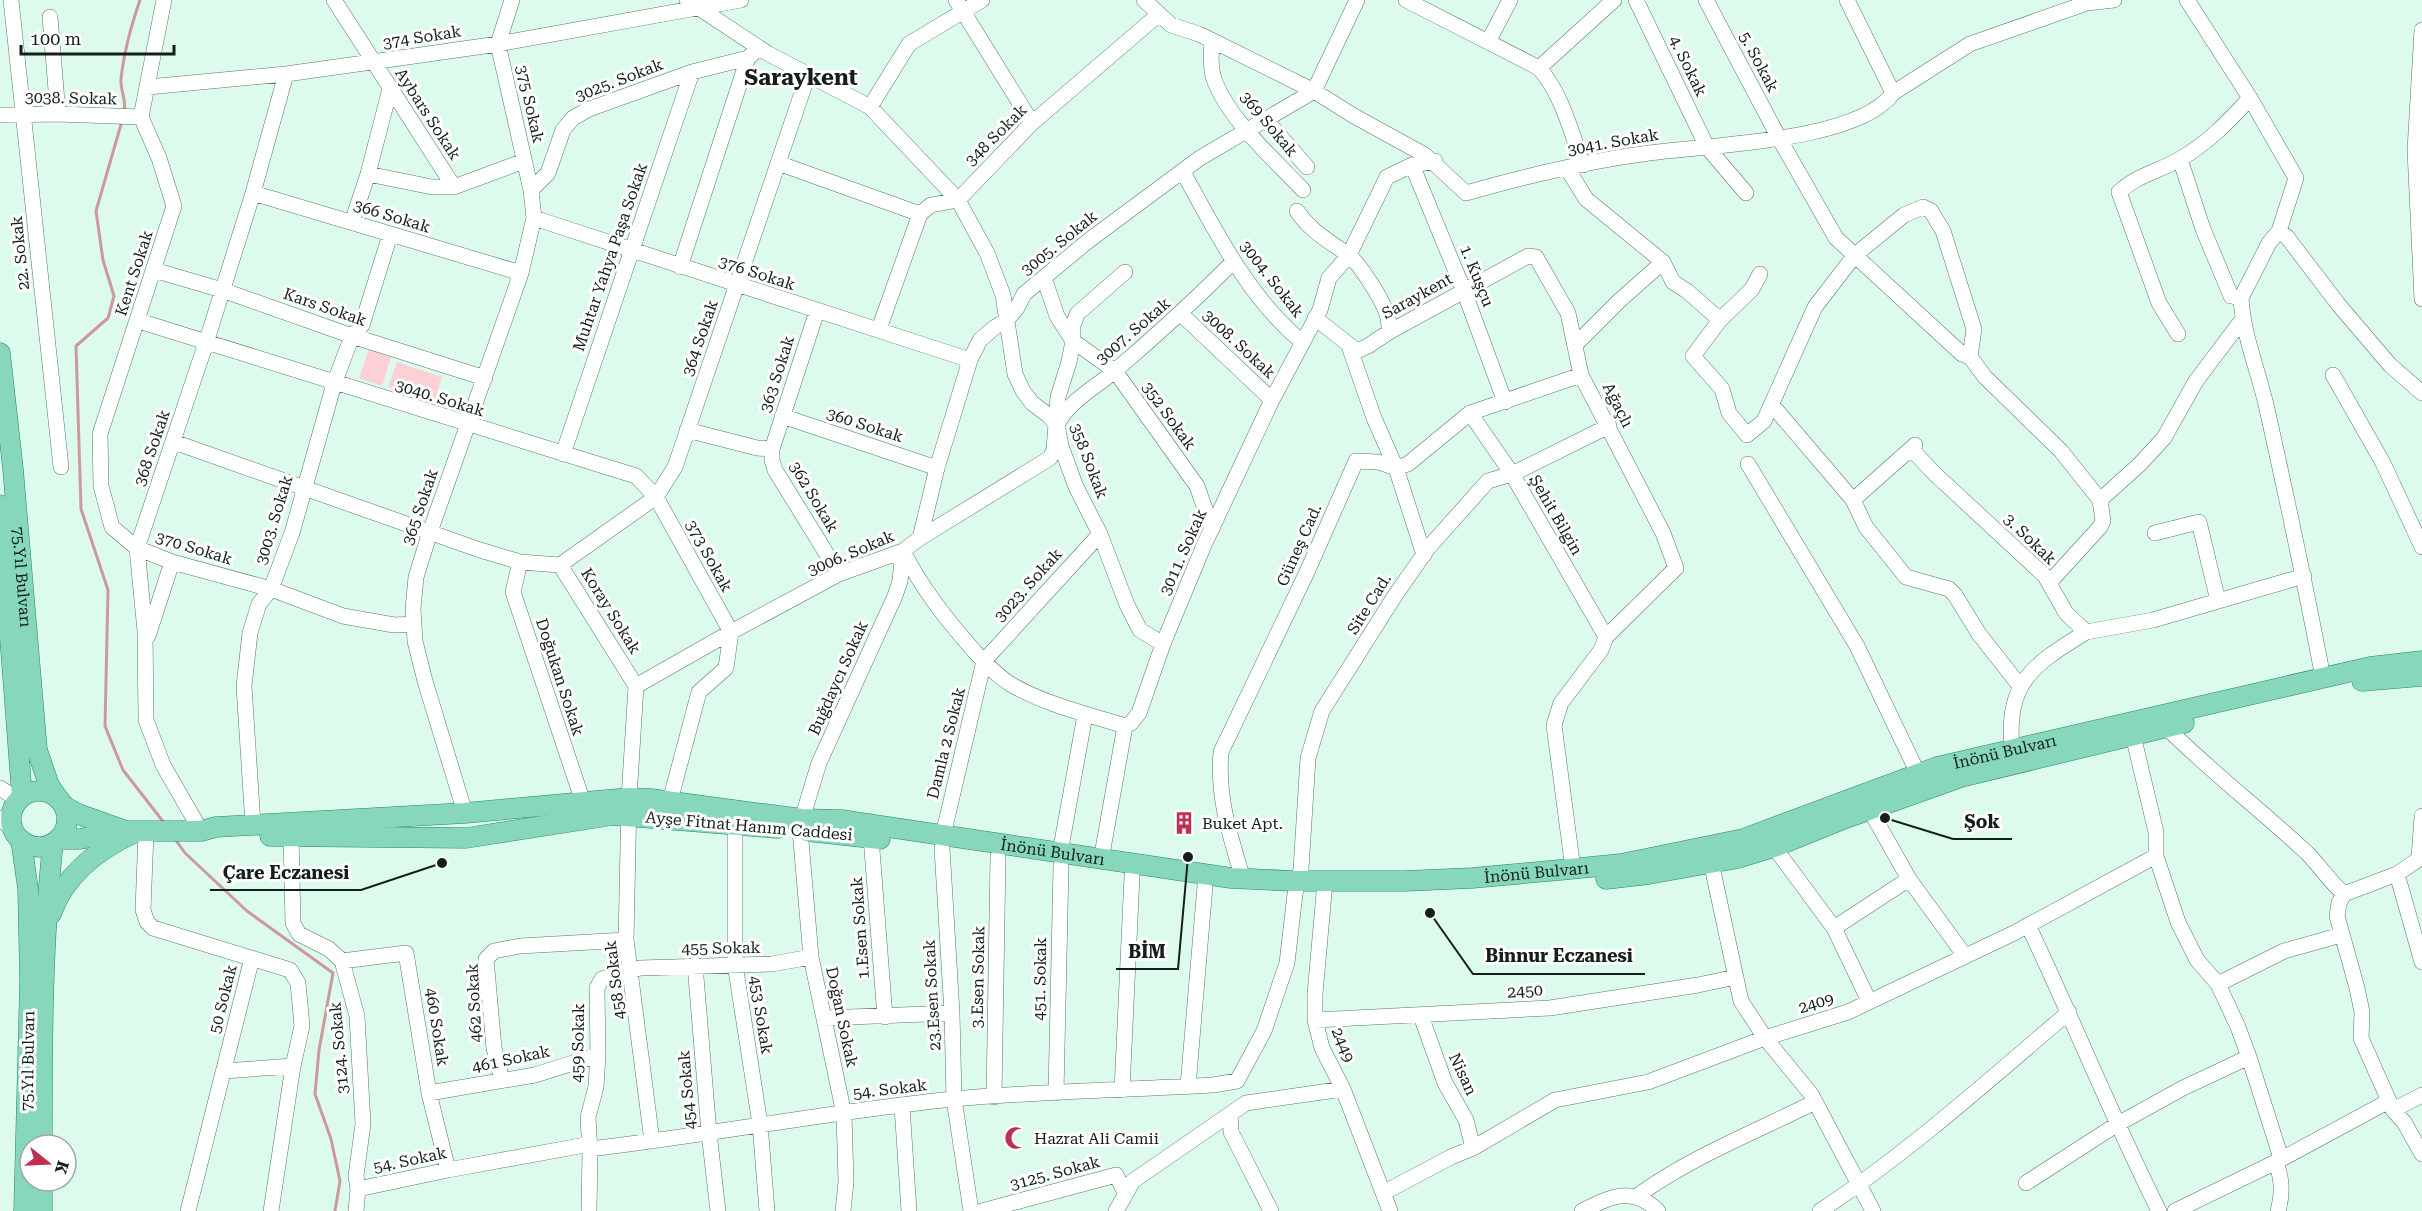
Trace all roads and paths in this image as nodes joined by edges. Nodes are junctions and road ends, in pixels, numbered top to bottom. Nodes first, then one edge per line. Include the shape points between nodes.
1 (12, 0) edge
2 (164, 0) edge
3 (334, 0) edge
4 (512, 0) edge
5 (741, 0) edge
6 (982, 0) edge
7 (1144, 0) edge
8 (1357, 0) edge
9 (1406, 0) edge
10 (1510, 0) edge
11 (1614, 0) edge
12 (1636, 0) edge
13 (1706, 0) edge
14 (1847, 0) edge
15 (2114, 0) edge
16 (2187, 0) edge
17 (718, 2) edge
18 (693, 4) edge
19 (959, 5) edge
20 (1158, 15) junction
21 (50, 17) dead end
22 (2422, 30) edge
23 (1212, 41) junction
24 (1488, 42) junction
25 (498, 44) junction
26 (753, 53) junction
27 (372, 62) junction
28 (1539, 68) junction
29 (692, 72) junction
30 (286, 74) junction
31 (807, 75) junction
32 (148, 87) junction
33 (390, 89) junction
34 (1314, 91) junction
35 (1893, 93) junction
36 (2250, 98) junction
37 (870, 107) junction
38 (58, 114) junction
39 (0, 115) edge
40 (23, 115) junction
41 (135, 117) junction
42 (1266, 120) junction
43 (1032, 123) junction
44 (1248, 130) junction
45 (1780, 140) junction
46 (1707, 147) junction
47 (2180, 159) junction
48 (524, 161) junction
49 (1435, 161) junction
50 (778, 163) junction
51 (1412, 165) junction
52 (1583, 165) junction
53 (1307, 167) dead end
54 (1567, 168) junction
55 (1183, 172) junction
56 (368, 174) junction
57 (454, 187) junction
58 (531, 190) junction
59 (1303, 190) dead end
60 (254, 193) junction
61 (1746, 193) dead end
62 (958, 200) junction
63 (1297, 211) dead end
64 (920, 214) junction
65 (534, 218) junction
66 (352, 222) junction
67 (2279, 231) junction
68 (390, 235) junction
69 (632, 248) junction
70 (1349, 255) junction
71 (1855, 255) junction
72 (1536, 257) joint
73 (1233, 262) junction
74 (1663, 262) junction
75 (680, 267) junction
76 (154, 270) junction
77 (521, 273) junction
78 (1125, 273) dead end
79 (1760, 274) dead end
80 (1044, 278) junction
81 (737, 285) junction
82 (222, 290) junction
83 (1464, 291) junction
84 (2241, 298) junction
85 (2422, 299) edge
86 (817, 311) junction
87 (1181, 314) junction
88 (1315, 318) junction
89 (1720, 320) junction
90 (2242, 320) junction
91 (139, 321) junction
92 (1006, 321) junction
93 (879, 329) junction
94 (1389, 332) junction
95 (2178, 334) dead end
96 (351, 336) junction
97 (1073, 341) junction
98 (1302, 342) junction
99 (1575, 342) junction
100 (206, 343) junction
101 (1349, 346) junction
102 (0, 353) edge
103 (1970, 357) junction
104 (970, 360) junction
105 (1115, 371) junction
106 (1581, 375) junction
107 (2332, 375) dead end
108 (485, 378) junction
109 (334, 384) junction
110 (2422, 393) edge
111 (1272, 400) junction
112 (1505, 402) junction
113 (1772, 405) junction
114 (1470, 413) junction
115 (782, 416) junction
116 (467, 425) junction
117 (1057, 425) junction
118 (1609, 426) junction
119 (687, 430) junction
120 (174, 442) junction
121 (772, 449) junction
122 (563, 454) junction
123 (1748, 464) dead end
124 (61, 467) dead end
125 (938, 468) junction
126 (1396, 468) junction
127 (1512, 474) junction
128 (303, 489) junction
129 (656, 497) junction
130 (1853, 500) junction
131 (2100, 500) junction
132 (0, 505) edge
133 (1212, 529) junction
134 (430, 532) junction
135 (2154, 533) dead end
136 (1100, 534) junction
137 (920, 538) junction
138 (2422, 547) edge
139 (136, 548) junction
140 (903, 552) junction
141 (1424, 555) junction
142 (172, 562) junction
143 (520, 562) junction
144 (560, 565) junction
145 (839, 574) junction
146 (2304, 576) junction
147 (2049, 583) junction
148 (271, 589) junction
149 (2218, 601) junction
150 (414, 624) junction
151 (731, 632) junction
152 (2086, 632) junction
153 (1606, 637) junction
154 (1163, 644) junction
155 (145, 646) junction
156 (984, 661) junction
157 (2422, 662) edge
158 (2422, 676) edge
159 (2322, 678) junction
160 (636, 686) junction
161 (2020, 686) junction
162 (1085, 715) junction
163 (1125, 726) junction
164 (2166, 728) junction
165 (2132, 729) junction
166 (2012, 749) junction
167 (1923, 782) junction
168 (0, 788) edge
169 (20, 798) junction
170 (670, 801) junction
171 (61, 802) junction
172 (583, 802) junction
173 (629, 807) junction
174 (1870, 810) junction
175 (461, 813) junction
176 (2422, 816) edge
177 (801, 824) junction
178 (253, 825) junction
179 (735, 825) junction
180 (12, 830) edge
181 (201, 831) junction
182 (136, 832) junction
183 (291, 836) junction
184 (871, 837) junction
185 (466, 838) junction
186 (56, 841) junction
187 (943, 841) junction
188 (1774, 848) junction
189 (2157, 856) junction
190 (998, 857) junction
191 (2420, 858) edge
192 (1060, 860) junction
193 (1101, 860) junction
194 (1711, 862) junction
195 (1573, 869) junction
196 (2397, 874) junction
197 (1132, 876) junction
198 (1243, 879) junction
199 (1910, 879) junction
200 (1205, 886) junction
201 (1325, 887) junction
202 (1297, 888) junction
203 (2343, 894) junction
204 (2028, 925) junction
205 (1834, 928) junction
206 (45, 930) junction
207 (2341, 935) junction
208 (626, 940) junction
209 (1965, 956) junction
210 (811, 957) junction
211 (252, 958) junction
212 (342, 961) junction
213 (2422, 963) edge
214 (735, 964) junction
215 (694, 965) junction
216 (632, 972) junction
217 (1736, 977) junction
218 (2218, 984) junction
219 (1869, 1002) junction
220 (2069, 1012) junction
221 (952, 1013) junction
222 (1421, 1016) junction
223 (885, 1017) junction
224 (824, 1018) junction
225 (1315, 1020) junction
226 (1765, 1038) junction
227 (598, 1055) junction
228 (2249, 1057) junction
229 (293, 1066) junction
230 (224, 1071) junction
231 (502, 1080) junction
232 (1237, 1081) junction
233 (1188, 1086) junction
234 (1343, 1089) junction
235 (1122, 1090) junction
236 (429, 1093) junction
237 (1056, 1094) junction
238 (2422, 1095) edge
239 (994, 1097) junction
240 (954, 1099) junction
241 (1815, 1102) junction
242 (1246, 1104) junction
243 (902, 1106) junction
244 (2391, 1106) junction
245 (844, 1113) junction
246 (1230, 1114) junction
247 (760, 1124) junction
248 (2116, 1125) junction
249 (709, 1132) junction
250 (42, 1133) edge
251 (652, 1141) junction
252 (1473, 1148) junction
253 (590, 1149) junction
254 (2422, 1154) edge
255 (2279, 1160) junction
256 (448, 1170) junction
257 (2026, 1184) dead end
258 (1860, 1185) junction
259 (358, 1189) junction
260 (42, 1193) edge
261 (1383, 1193) junction
262 (1126, 1194) junction
263 (1637, 1196) junction
264 (24, 1211) edge
265 (42, 1211) edge
266 (188, 1211) edge
267 (271, 1211) edge
268 (356, 1211) edge
269 (590, 1211) edge
270 (718, 1211) edge
271 (766, 1211) edge
272 (843, 1211) edge
273 (909, 1211) edge
274 (971, 1211) edge
275 (982, 1211) edge
276 (1116, 1211) edge
277 (1271, 1211) edge
278 (1390, 1211) edge
279 (1582, 1211) edge
280 (1658, 1211) edge
281 (1820, 1211) edge
282 (1873, 1211) edge
283 (2159, 1211) edge
284 (2175, 1211) edge
285 (2278, 1211) edge

1 - 40 street, 22. Sokak
2 - 32 street
3 - 27 street, Aybars Sokak
4 - 25 street
5 - 17 street, 374 Sokak
6 - 19 street
7 - 20 street, 3041. Sokak
8 - 34 street
9 - 24 street
10 - 24 street
11 - 28 street
12 - 46 street, 4. Sokak
13 - 45 street, 5. Sokak
14 - 35 street
15 - 35 street, 3041. Sokak via 2087,3 1970,44
16 - 36 street
17 - 18 street, 374 Sokak
18 - 25 street, 374 Sokak
18 - 26 street
19 - 37 street via 909,44
19 - 43 street
20 - 23 street, 3041. Sokak via 1171,25
20 - 43 street, 348 Sokak
21 - 38 street
22 - 85 street via 2415,150
23 - 34 street, 3041. Sokak
23 - 44 street, 369 Sokak via 1215,82
24 - 28 street
25 - 27 street, 374 Sokak
25 - 48 street, 375 Sokak
26 - 29 street, 3025. Sokak
26 - 31 street
26 - 75 street
27 - 30 street, 374 Sokak
27 - 33 street, Aybars Sokak
28 - 52 street via 1548,78
29 - 58 street, 3025. Sokak via 573,118 562,130 548,173
29 - 69 street, Muhtar Yahya Paşa Sokak
30 - 32 street, 374 Sokak
30 - 60 street, 368 Sokak
31 - 37 street
31 - 50 street, 364 Sokak
32 - 41 street
33 - 56 street
33 - 57 street, Aybars Sokak
34 - 42 street, 3005. Sokak
34 - 49 street, 3041. Sokak
35 - 45 street, 3041. Sokak via 1886,103 1849,121
36 - 47 street via 2218,133
36 - 67 street via 2296,177
37 - 62 street
38 - 40 street, 3038. Sokak
38 - 41 street, 3038. Sokak
39 - 40 street, 3038. Sokak
40 - 124 street, 22. Sokak
41 - 76 street, Kent Sokak via 159,158 174,206
42 - 44 street, 3005. Sokak
42 - 53 street
43 - 62 street, 348 Sokak
44 - 55 street, 3005. Sokak
44 - 59 street, 369 Sokak
45 - 46 street, 3041. Sokak
45 - 71 street, 5. Sokak via 1836,238
46 - 52 street, 3041. Sokak
46 - 61 street, 4. Sokak
47 - 84 street via 2231,296
47 - 95 street via 2130,182 2119,192 2159,303
48 - 57 street
48 - 58 street, 375 Sokak
49 - 51 street, 3011. Sokak
49 - 54 street, 3041. Sokak via 1466,194
50 - 64 street
50 - 81 street, 364 Sokak
51 - 70 street, 3011. Sokak via 1387,177
51 - 83 street, 1. Kuşçu
52 - 54 street, 3041. Sokak
54 - 74 street via 1586,199
55 - 73 street, 3004. Sokak
55 - 80 street, 3005. Sokak
56 - 57 street via 432,187
56 - 66 street
58 - 65 street, 375 Sokak
60 - 66 street, 366 Sokak
60 - 82 street, 368 Sokak
62 - 64 street via 931,204
62 - 92 street, 358 Sokak via 987,253 1003,295
63 - 70 street via 1319,237
64 - 93 street
65 - 69 street, 376 Sokak
65 - 77 street, 365 Sokak
66 - 68 street, 366 Sokak
67 - 84 street
67 - 110 street via 2390,365
68 - 77 street, 366 Sokak
68 - 96 street, 3003. Sokak via 362,325
69 - 75 street, 376 Sokak
69 - 122 street, Muhtar Yahya Paşa Sokak
70 - 88 street, 3011. Sokak via 1329,278
70 - 94 street via 1380,301 1388,317
71 - 103 street, 5. Sokak via 1962,354
71 - 103 street via 1904,214 1923,207 1931,211 1943,231 1974,329
71 - 113 street via 1815,307
72 - 83 street, Saraykent via 1528,256
72 - 99 street, Ağaçlı via 1568,313
73 - 87 street, 3007. Sokak
73 - 98 street, 3004. Sokak via 1284,327
74 - 89 street via 1674,282
74 - 99 street
75 - 81 street, 376 Sokak
76 - 82 street, Kars Sokak
76 - 91 street, Kent Sokak
77 - 108 street, 365 Sokak
78 - 97 street, 3006. Sokak via 1077,314
79 - 89 street via 1752,289
80 - 92 street, 3005. Sokak via 1024,294
80 - 97 street via 1057,316
81 - 86 street, 376 Sokak
81 - 119 street, 364 Sokak
82 - 96 street, Kars Sokak
82 - 100 street, 368 Sokak
83 - 94 street, Saraykent
83 - 112 street, 1. Kuşçu
84 - 90 street
86 - 93 street, 376 Sokak
86 - 115 street, 363 Sokak
87 - 105 street, 3007. Sokak
87 - 111 street, 3008. Sokak
88 - 98 street, 3011. Sokak
88 - 101 street
89 - 113 street via 1693,356 1722,389 1729,413 1747,435 1764,421
90 - 131 street via 2196,381 2164,438
90 - 146 street via 2259,374
91 - 100 street, 3040. Sokak
91 - 139 street, Kent Sokak via 100,435 101,486 112,527
92 - 104 street, 3005. Sokak via 980,340
92 - 117 street, 358 Sokak via 1015,374 1023,391
93 - 104 street, 376 Sokak
94 - 101 street, Saraykent via 1357,351
96 - 108 street, Kars Sokak
96 - 109 street, 3003. Sokak
97 - 105 street, 352 Sokak
97 - 117 street, 3006. Sokak via 1058,397
98 - 111 street, 3011. Sokak
99 - 106 street, Ağaçlı
100 - 109 street, 3040. Sokak
100 - 120 street, 368 Sokak
101 - 126 street
102 - 171 main road, 75.Yıl Bulvarı via 37,750 49,785
103 - 131 street, 5. Sokak via 1985,377 2061,452
104 - 125 street, 3005. Sokak
105 - 117 street, 3007. Sokak via 1063,413
105 - 133 street, 352 Sokak via 1197,486
106 - 112 street
106 - 118 street, Ağaçlı
107 - 138 street via 2383,463
108 - 116 street, 365 Sokak
109 - 116 street, 3040. Sokak
109 - 128 street, 3003. Sokak
111 - 133 street, 3011. Sokak
112 - 114 street
113 - 130 street
114 - 126 street via 1408,464
114 - 127 street, Şehit Bilgin
115 - 121 street, 363 Sokak
115 - 125 street, 360 Sokak
116 - 122 street, 3040. Sokak
116 - 134 street, 365 Sokak
117 - 136 street, 358 Sokak via 1076,487
117 - 137 street, 3006. Sokak via 1050,458
118 - 127 street, Site Cad.
118 - 153 street, Ağaçlı via 1663,533 1676,568
119 - 121 street, 362 Sokak
119 - 129 street, 364 Sokak via 675,467
120 - 128 street, Koray Sokak
120 - 139 street, 368 Sokak
121 - 145 street, 362 Sokak via 776,470
122 - 129 street, 3040. Sokak via 636,476
123 - 167 street via 1857,646
125 - 137 street, 3005. Sokak
126 - 141 street
126 - 198 street, Güneş Cad. via 1356,461 1221,752 1223,813
127 - 141 street, Site Cad. via 1488,481
127 - 153 street, Şehit Bilgin
128 - 134 street, Koray Sokak
128 - 148 street, 3003. Sokak
129 - 144 street, 364 Sokak
129 - 151 street, 373 Sokak
130 - 147 street, 3. Sokak via 1913,447 1936,475
130 - 161 street via 1866,527 1906,577 1949,589 1958,598 1978,634
131 - 147 street via 2100,527
132 - 169 main road, 75.Yıl Bulvarı
133 - 154 street, 3011. Sokak
134 - 143 street, Koray Sokak
134 - 150 street, 365 Sokak via 416,577
135 - 149 street via 2199,522
136 - 154 street, 358 Sokak via 1140,630
136 - 156 street, 3023. Sokak
137 - 140 street, 3006. Sokak
139 - 142 street, 370 Sokak
139 - 155 street, 368 Sokak
140 - 145 street, 3006. Sokak
140 - 156 street via 945,618
140 - 177 street, Buğdaycı Sokak via 895,596 819,763
141 - 202 street, Site Cad. via 1322,711 1308,758
142 - 148 street, 370 Sokak
142 - 155 street
143 - 144 street, Koray Sokak
143 - 172 street, Doğukan Sokak via 513,592
144 - 160 street, Koray Sokak
145 - 151 street, 3006. Sokak
146 - 149 street
146 - 159 street
147 - 152 street, 3. Sokak via 2066,612
148 - 150 street, 370 Sokak via 343,616 394,625
148 - 178 street, 3003. Sokak via 260,604 250,633 244,686
149 - 152 street via 2154,620
150 - 175 street, 365 Sokak via 415,641
151 - 160 street, 3006. Sokak
151 - 170 street via 726,668 699,692
152 - 161 street via 2043,659
153 - 195 street via 1601,650 1561,704 1554,725
154 - 163 street, 3011. Sokak via 1139,713
155 - 181 street, 368 Sokak via 146,720 163,765
156 - 162 street via 1012,685
156 - 187 street, Damla 2 Sokak
157 - 159 main road, İnönü Bulvarı via 2370,667
158 - 164 main road, İnönü Bulvarı via 2362,681
159 - 165 main road, İnönü Bulvarı
160 - 173 street
161 - 166 street via 2009,723
162 - 163 street
162 - 192 street, 451. Sokak
163 - 193 street
164 - 165 main road, İnönü Bulvarı
164 - 203 street via 2309,855
165 - 166 main road, İnönü Bulvarı
165 - 167 main road, İnönü Bulvarı via 1961,777
165 - 189 street via 2156,832
166 - 167 main road, İnönü Bulvarı via 1937,767
167 - 174 main road, İnönü Bulvarı
167 - 195 main road, İnönü Bulvarı via 1743,839 1631,862
168 - 169 street
169 - 171 main road via 40,791
169 - 180 main road via 12,815
170 - 173 main road, İnönü Bulvarı
170 - 177 main road, İnönü Bulvarı
171 - 182 main road, Ayşe Fitnat Hanım Caddesi via 78,814
171 - 186 main road via 67,824
172 - 173 main road, Ayşe Fitnat Hanım Caddesi
172 - 175 main road, Ayşe Fitnat Hanım Caddesi
173 - 179 main road, Ayşe Fitnat Hanım Caddesi
173 - 185 main road, Ayşe Fitnat Hanım Caddesi via 613,815
173 - 208 street, 458 Sokak
174 - 188 main road, İnönü Bulvarı
174 - 199 street
175 - 178 main road, Ayşe Fitnat Hanım Caddesi
175 - 185 main road via 470,821
176 - 191 street
177 - 179 main road, Ayşe Fitnat Hanım Caddesi
177 - 184 main road, Ayşe Fitnat Hanım Caddesi
177 - 187 main road, İnönü Bulvarı via 842,820
177 - 210 street, Doğan Sokak
178 - 181 main road, Ayşe Fitnat Hanım Caddesi
179 - 214 street, 453 Sokak
180 - 186 main road via 36,847
180 - 264 main road, 75.Yıl Bulvarı via 28,889 30,981
181 - 182 main road, Ayşe Fitnat Hanım Caddesi
181 - 183 main road, Ayşe Fitnat Hanım Caddesi via 235,837
182 - 186 main road, Ayşe Fitnat Hanım Caddesi
182 - 206 main road via 110,843 86,861 56,897
182 - 211 street, 50 Sokak via 147,922 153,928
183 - 185 main road, Ayşe Fitnat Hanım Caddesi
183 - 212 street via 293,922 299,934 329,948
184 - 187 main road, Ayşe Fitnat Hanım Caddesi
184 - 223 street, 1.Esen Sokak
186 - 206 main road, 75.Yıl Bulvarı
187 - 190 main road, Ayşe Fitnat Hanım Caddesi
187 - 192 main road, İnönü Bulvarı
187 - 221 street, 23.Esen Sokak
188 - 194 main road, İnönü Bulvarı
188 - 205 street
189 - 204 street, 2409
189 - 218 street via 2178,922 2197,960
190 - 192 main road, Ayşe Fitnat Hanım Caddesi
190 - 239 street, 3.Esen Sokak
191 - 196 street
192 - 193 main road, İnönü Bulvarı
192 - 197 main road, Ayşe Fitnat Hanım Caddesi
192 - 237 street, 451. Sokak
193 - 198 main road, İnönü Bulvarı
194 - 201 main road, İnönü Bulvarı via 1575,883 1393,894
194 - 217 street
195 - 201 main road, İnönü Bulvarı
196 - 203 street
196 - 213 street
197 - 200 main road, Ayşe Fitnat Hanım Caddesi
197 - 235 street
198 - 202 main road, İnönü Bulvarı
199 - 205 street
199 - 209 street
200 - 202 main road, Ayşe Fitnat Hanım Caddesi
200 - 233 street
201 - 202 main road, İnönü Bulvarı
201 - 225 street, 2449
202 - 232 street via 1287,963 1264,1030
203 - 207 street via 2337,916
204 - 209 street, 2409
204 - 220 street
205 - 219 street
206 - 250 main road, 75.Yıl Bulvarı
207 - 218 street via 2284,951
207 - 244 street via 2362,1012 2361,1038
208 - 216 street, 458 Sokak
208 - 231 street, 462 Sokak via 520,946 494,951 486,959 494,1048
209 - 219 street, 2409
210 - 214 street, 455 Sokak via 772,964
210 - 224 street, Doğan Sokak
211 - 229 street via 290,970 298,983 302,1026
211 - 230 street, 50 Sokak
212 - 236 street, 460 Sokak via 406,953
212 - 259 street, 3124. Sokak via 357,1016 363,1124
214 - 215 street, 455 Sokak
214 - 247 street, 453 Sokak
215 - 216 street, 455 Sokak via 640,968
215 - 249 street, 454 Sokak
216 - 227 street, 459 Sokak via 602,979 597,988
216 - 251 street, 458 Sokak
217 - 222 street, 2450 via 1550,1008
217 - 226 street via 1741,1001
218 - 228 street
219 - 226 street, 2409
220 - 248 street
220 - 258 street
221 - 223 street
221 - 240 street, 23.Esen Sokak
222 - 225 street, 2450
222 - 252 street, Nisan via 1445,1083 1466,1120
223 - 224 street
224 - 245 street, Doğan Sokak
225 - 234 street, 2449 via 1322,1048
226 - 241 street
226 - 252 street, 2409 via 1648,1082 1555,1100
227 - 231 street, 461 Sokak via 535,1075
227 - 253 street, 459 Sokak via 596,1087 588,1117
228 - 248 street
228 - 255 street
229 - 230 street
229 - 267 street
230 - 266 street, 50 Sokak
231 - 236 street, 461 Sokak
232 - 233 street, 54. Sokak
232 - 242 street
233 - 235 street, 54. Sokak
234 - 242 street
234 - 261 street, 2449
235 - 237 street, 54. Sokak
236 - 256 street, 460 Sokak
237 - 239 street, 54. Sokak
238 - 244 street
239 - 240 street, 54. Sokak
240 - 243 street, 54. Sokak
240 - 274 street, 23.Esen Sokak
241 - 258 street
241 - 263 street via 1692,1162
242 - 246 street
243 - 245 street, 54. Sokak
243 - 273 street
244 - 254 street
244 - 255 street
245 - 247 street, 54. Sokak
245 - 272 street, Doğan Sokak
246 - 262 street via 1133,1181
246 - 277 street via 1231,1132
247 - 249 street, 54. Sokak
247 - 271 street, 453 Sokak
248 - 257 street
248 - 283 street
249 - 251 street, 54. Sokak
249 - 270 street, 454 Sokak
251 - 253 street, 54. Sokak
252 - 261 street, 2409
253 - 256 street, 54. Sokak via 585,1145
253 - 269 street, 459 Sokak
255 - 284 street
255 - 285 street via 2282,1198
256 - 259 street, 54. Sokak
258 - 281 street
258 - 282 street
259 - 268 street, 3124. Sokak
260 - 265 main road
261 - 278 street, 2449
262 - 275 street, 3125. Sokak via 1116,1175
262 - 276 street
263 - 279 street via 1622,1194
263 - 280 street

